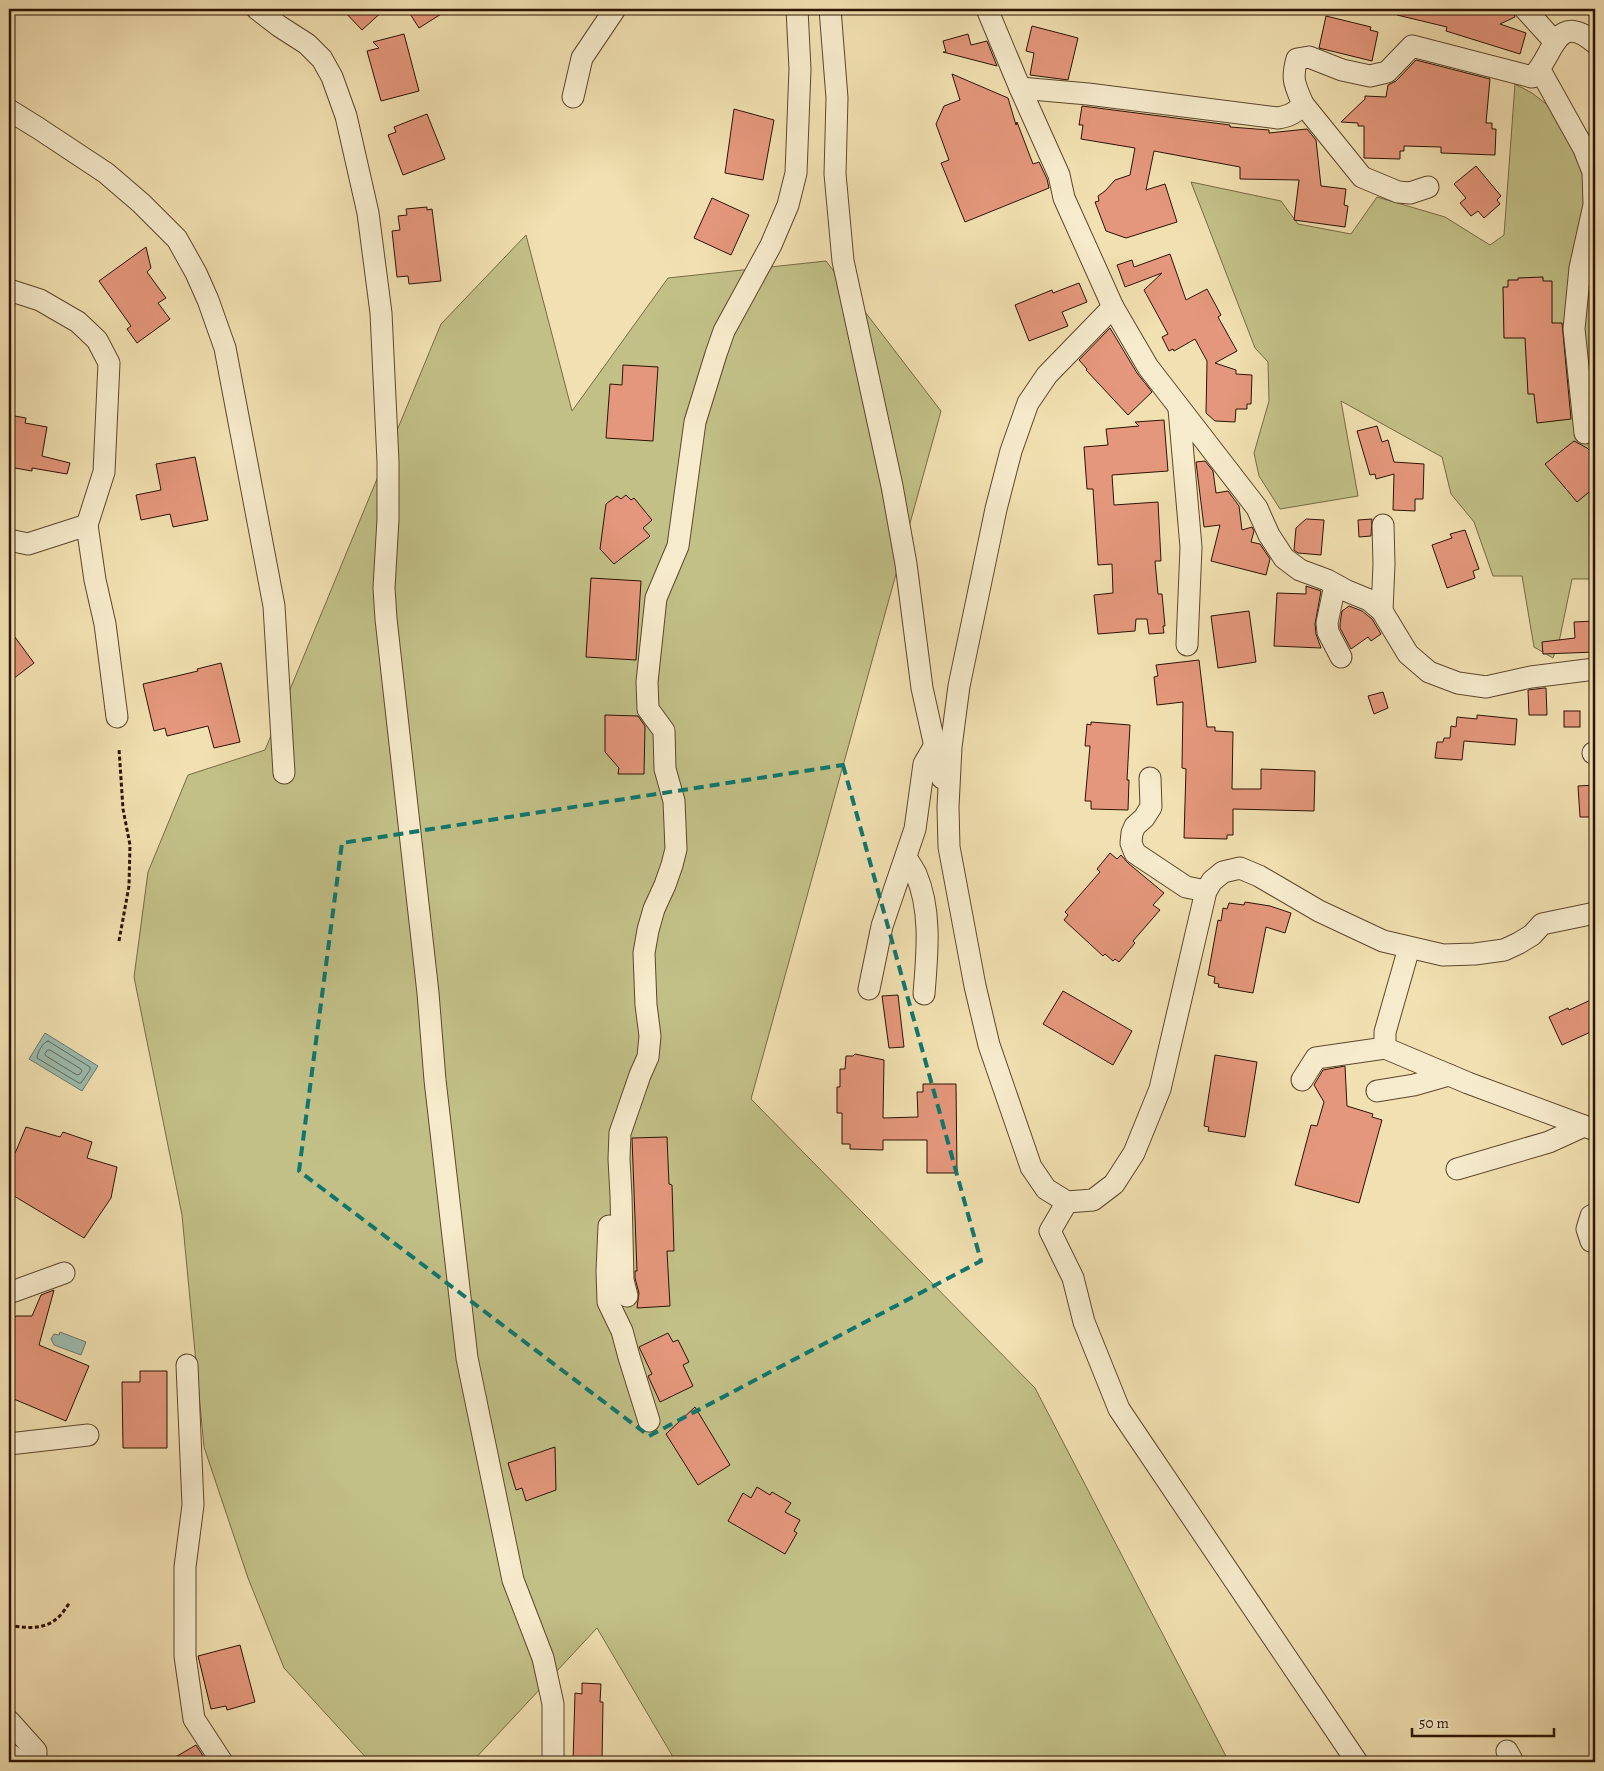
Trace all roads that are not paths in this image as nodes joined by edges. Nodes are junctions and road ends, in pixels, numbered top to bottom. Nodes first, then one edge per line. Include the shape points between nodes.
1 (257, 9) edge
2 (615, 9) edge
3 (798, 9) edge
4 (830, 9) edge
5 (987, 9) edge
6 (1525, 9) edge
7 (1554, 41) junction
8 (1595, 43) edge
9 (1540, 70) junction
10 (1020, 88) junction
11 (573, 97) dead end
12 (1303, 104) junction
13 (9, 110) edge
14 (1428, 187) dead end
15 (9, 290) edge
16 (1113, 307) junction
17 (1179, 409) junction
18 (1585, 433) dead end
19 (87, 525) junction
20 (1383, 526) dead end
21 (9, 540) edge
22 (1335, 585) junction
23 (1382, 611) junction
24 (1187, 645) dead end
25 (1341, 657) dead end
26 (1595, 669) edge
27 (117, 716) dead end
28 (935, 745) junction
29 (284, 772) dead end
30 (1150, 778) dead end
31 (948, 807) junction
32 (906, 857) junction
33 (1206, 891) junction
34 (1595, 913) edge
35 (1409, 948) junction
36 (869, 989) dead end
37 (924, 994) dead end
38 (1384, 1048) junction
39 (1449, 1075) junction
40 (1302, 1080) dead end
41 (1377, 1091) dead end
42 (1590, 1128) edge
43 (619, 1159) junction
44 (1457, 1169) dead end
45 (1067, 1202) junction
46 (1595, 1214) edge
47 (1595, 1242) edge
48 (64, 1273) dead end
49 (9, 1293) edge
50 (627, 1296) dead end
51 (187, 1365) dead end
52 (649, 1421) dead end
53 (88, 1435) dead end
54 (9, 1444) edge
55 (9, 1721) edge
56 (9, 1754) edge
57 (21, 1762) edge
58 (36, 1762) edge
59 (222, 1762) edge
60 (553, 1762) edge
61 (1357, 1762) edge

1 - 60 street via 307,44 322,59 332,77 346,116 368,214 381,313 388,462 386,619 467,1358 513,1580 543,1658 553,1704
2 - 11 street via 582,58
3 - 43 street via 800,68 796,173 788,205 772,245 724,331 716,354 695,422 678,546 656,598 647,682 648,709 664,730 665,769 674,801 676,849 666,886 648,930 644,953 650,1036 648,1057 620,1133
4 - 28 street via 837,98 835,174 842,261 894,496 922,688
5 - 10 street
6 - 7 street
7 - 8 street via 1561,34 1571,32 1585,34
7 - 9 street
9 - 12 street via 1532,77 1412,46 1387,72 1370,76 1342,70 1309,57 1297,59 1293,74
9 - 18 street via 1584,149 1593,172 1594,205 1580,268 1574,329
10 - 12 street via 1278,118 1289,116
10 - 16 street
12 - 14 street via 1362,177 1398,192 1410,193
13 - 29 street via 106,173 141,203 177,239 208,300 226,348 274,606
15 - 19 street via 40,300 78,322 97,340 109,363 104,472
16 - 17 street via 1148,367
16 - 31 street via 1047,375 1028,403 1011,451 959,686
17 - 22 street via 1257,508 1284,558 1300,570
17 - 24 street via 1191,547
19 - 21 street via 28,544
19 - 27 street
20 - 23 street
22 - 23 street via 1369,600
22 - 25 street via 1327,622 1328,632
23 - 26 street via 1408,654 1429,672 1458,683 1486,687 1531,677
28 - 31 street
28 - 32 street via 924,764 915,829
30 - 33 street via 1151,808 1134,826 1132,833 1135,854 1186,887
31 - 45 street via 949,847 989,1045 1031,1167 1046,1189
32 - 36 street via 882,926
32 - 37 street via 916,875 925,908
33 - 35 street via 1223,872 1240,868 1383,941
33 - 45 street via 1160,1089 1134,1153 1107,1190 1093,1200
34 - 35 street via 1542,924 1532,935 1504,950 1443,955
35 - 38 street via 1385,1032
38 - 39 street
38 - 40 street via 1316,1058
39 - 41 street
39 - 42 street
42 - 44 street
43 - 50 street via 623,1280
43 - 52 street via 609,1216 608,1302 622,1331
45 - 61 street via 1050,1231 1072,1278 1084,1322 1119,1409
46 - 47 street via 1591,1216 1587,1229 1591,1241
48 - 49 street
51 - 59 street via 193,1505 186,1567 185,1656 194,1719
53 - 54 street
55 - 58 street via 36,1751
56 - 57 street

